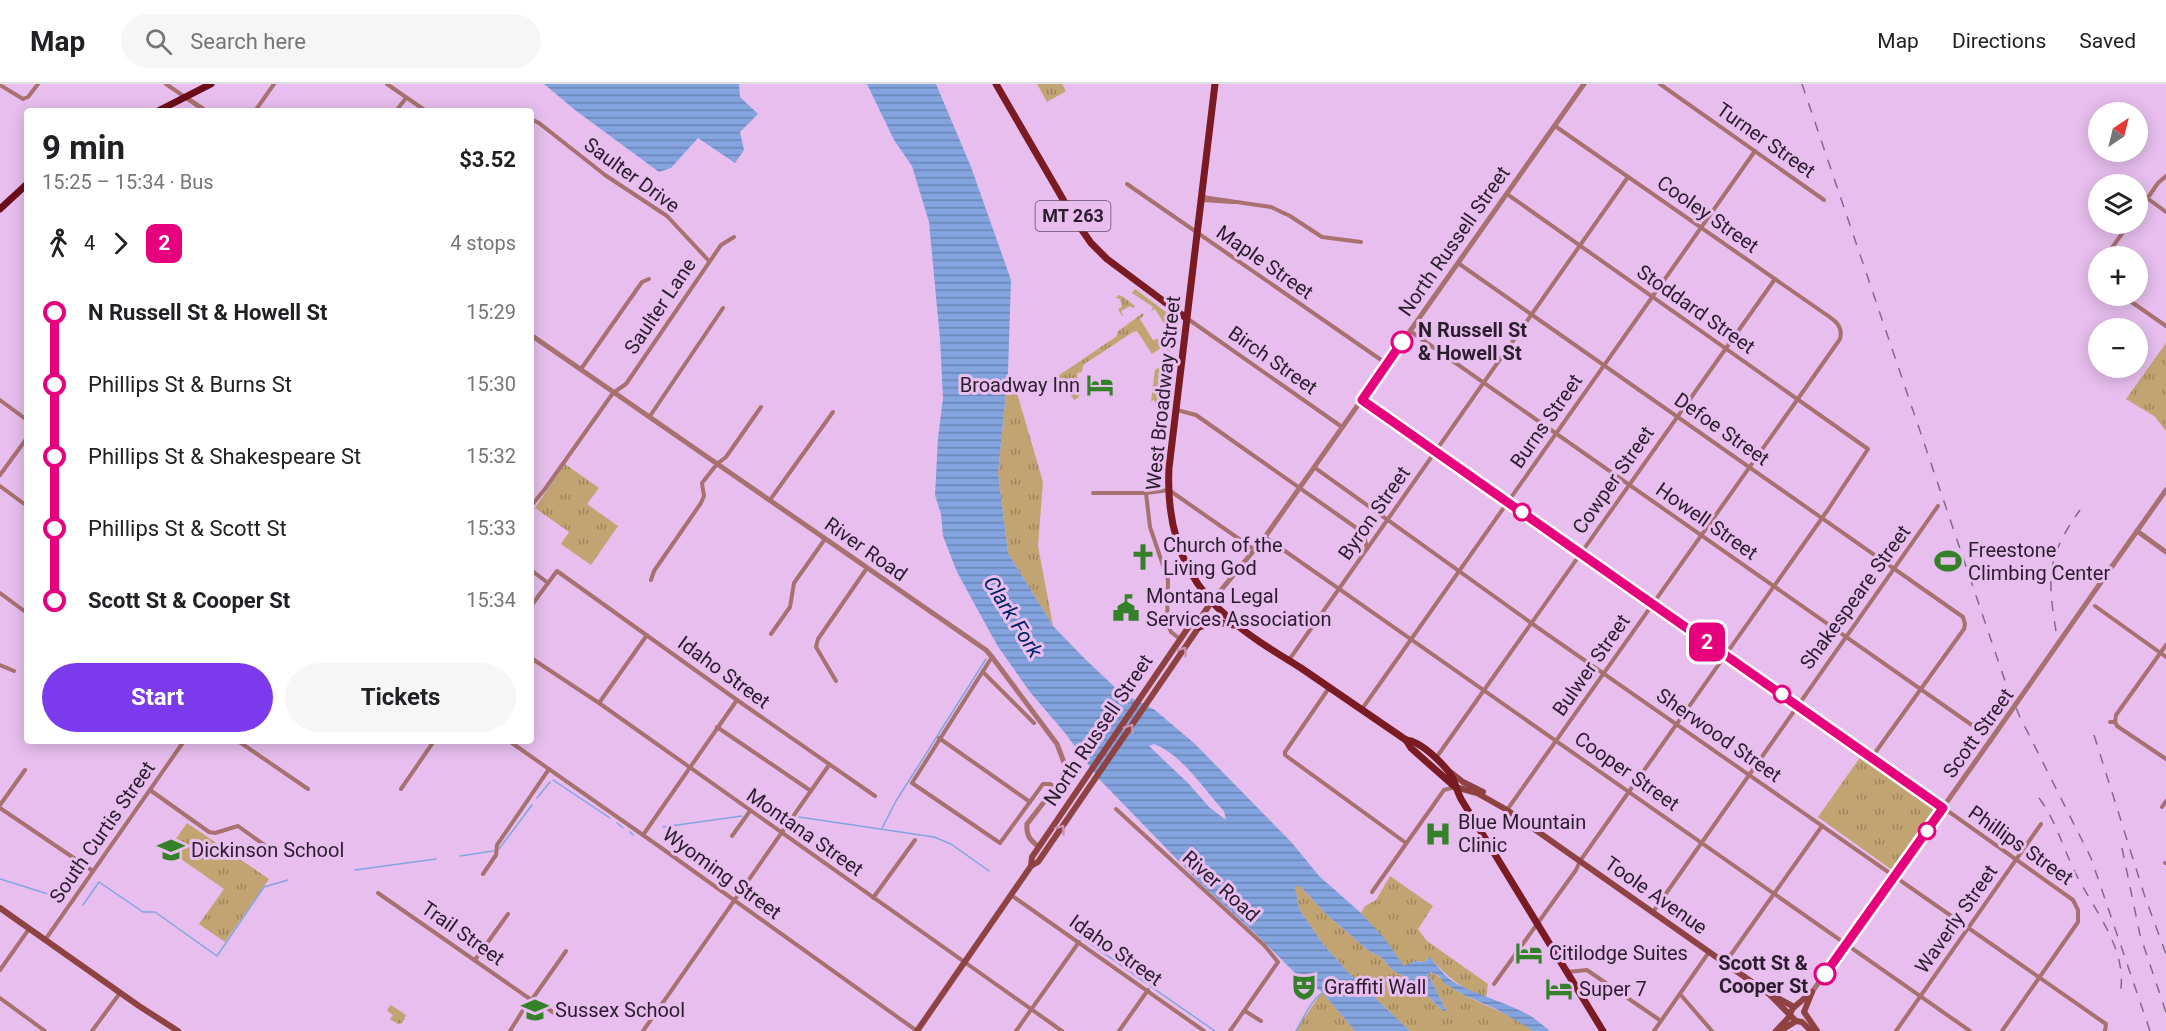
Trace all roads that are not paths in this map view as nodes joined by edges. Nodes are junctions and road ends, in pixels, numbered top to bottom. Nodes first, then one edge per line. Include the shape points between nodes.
1 (38, 84) edge
2 (167, 84) edge
3 (211, 84) edge
4 (274, 84) edge
5 (387, 84) edge
6 (996, 84) edge
7 (1215, 84) edge
8 (1584, 84) edge
9 (1660, 84) edge
10 (0, 85) edge
11 (185, 98) junction
12 (406, 98) junction
13 (164, 108) edge
14 (201, 108) edge
15 (257, 108) edge
16 (398, 108) edge
17 (421, 108) edge
18 (534, 120) edge
19 (1555, 126) junction
20 (1755, 151) junction
21 (2166, 176) edge
22 (1628, 177) junction
23 (1127, 184) dead end
24 (24, 187) edge
25 (1507, 194) junction
26 (2148, 197) edge
27 (1202, 198) junction
28 (2148, 199) edge
29 (1824, 200) dead end
30 (0, 209) edge
31 (2166, 212) edge
32 (1702, 228) junction
33 (1198, 234) junction
34 (734, 237) dead end
35 (1361, 242) dead end
36 (1580, 247) junction
37 (709, 261) junction
38 (1458, 263) junction
39 (649, 279) dead end
40 (1775, 279) junction
41 (1652, 296) junction
42 (2137, 306) edge
43 (723, 308) dead end
44 (1532, 313) junction
45 (1186, 318) junction
46 (2166, 326) edge
47 (1842, 330) joint
48 (1410, 331) junction
49 (534, 337) edge
50 (1725, 348) junction
51 (1387, 364) junction
52 (1604, 364) junction
53 (581, 369) junction
54 (1483, 383) junction
55 (613, 393) junction
56 (1798, 399) junction
57 (0, 400) edge
58 (1362, 400) junction
59 (761, 407) dead end
60 (1177, 410) junction
61 (833, 412) dead end
62 (1677, 415) junction
63 (650, 416) junction
64 (24, 418) edge
65 (1342, 427) junction
66 (1556, 434) junction
67 (24, 442) edge
68 (1436, 452) junction
69 (717, 464) junction
70 (1314, 467) junction
71 (1750, 467) junction
72 (0, 475) edge
73 (1629, 485) junction
74 (0, 486) edge
75 (1300, 488) junction
76 (1168, 490) junction
77 (2166, 490) edge
78 (1093, 493) dead end
79 (1146, 493) junction
80 (770, 500) junction
81 (1507, 501) junction
82 (534, 502) edge
83 (24, 504) edge
84 (1938, 506) dead end
85 (1822, 518) junction
86 (1388, 520) junction
87 (2137, 531) junction
88 (1702, 535) junction
89 (1265, 537) junction
90 (825, 539) junction
91 (1367, 549) junction
92 (1255, 550) junction
93 (2166, 552) edge
94 (1580, 553) junction
95 (867, 568) junction
96 (1895, 568) junction
97 (1459, 571) junction
98 (534, 572) edge
99 (651, 580) dead end
100 (548, 583) junction
101 (1774, 587) junction
102 (1339, 588) junction
103 (0, 593) edge
104 (1212, 601) junction
105 (534, 602) edge
106 (1652, 605) junction
107 (2096, 606) dead end
108 (24, 611) edge
109 (1200, 619) junction
110 (1531, 622) junction
111 (1199, 627) junction
112 (1240, 628) junction
113 (771, 634) dead end
114 (647, 635) junction
115 (1846, 637) junction
116 (1180, 639) junction
117 (1411, 639) junction
118 (2166, 645) edge
119 (2160, 653) junction
120 (1725, 655) junction
121 (992, 657) junction
122 (2166, 657) edge
123 (534, 660) edge
124 (1289, 661) junction
125 (0, 665) edge
126 (14, 671) dead end
127 (983, 672) junction
128 (1604, 674) junction
129 (836, 681) dead end
130 (1329, 687) junction
131 (1920, 689) junction
132 (1484, 690) junction
133 (737, 700) junction
134 (598, 703) junction
135 (1797, 705) junction
136 (1362, 710) junction
137 (1034, 723) dead end
138 (1677, 724) junction
139 (717, 727) junction
140 (939, 738) junction
141 (1988, 738) junction
142 (1406, 741) junction
143 (1556, 741) junction
144 (182, 744) edge
145 (242, 744) edge
146 (432, 744) edge
147 (513, 744) edge
148 (1872, 757) junction
149 (2166, 759) edge
150 (1438, 761) junction
151 (829, 765) junction
152 (549, 769) junction
153 (690, 769) junction
154 (24, 770) dead end
155 (1749, 774) junction
156 (1455, 787) junction
157 (1056, 788) junction
158 (308, 789) dead end
159 (401, 789) dead end
160 (150, 790) junction
161 (811, 791) junction
162 (1629, 791) junction
163 (875, 796) dead end
164 (2166, 801) edge
165 (1030, 802) junction
166 (1495, 802) junction
167 (0, 806) edge
168 (2162, 807) dead end
169 (1943, 808) junction
170 (1116, 809) dead end
171 (1507, 810) junction
172 (750, 812) junction
173 (2041, 824) dead end
174 (1822, 826) junction
175 (780, 833) junction
176 (644, 835) junction
177 (732, 836) dead end
178 (915, 840) dead end
179 (1406, 843) junction
180 (1703, 843) junction
181 (1039, 847) junction
182 (278, 854) dead end
183 (2016, 860) junction
184 (1580, 861) junction
185 (1031, 866) junction
186 (93, 871) junction
187 (483, 874) dead end
188 (1894, 876) junction
189 (1372, 892) dead end
190 (378, 893) dead end
191 (1774, 894) junction
192 (1011, 895) junction
193 (873, 898) junction
194 (734, 899) junction
195 (0, 908) edge
196 (1653, 912) junction
197 (508, 914) dead end
198 (1538, 923) junction
199 (1967, 928) junction
200 (30, 929) junction
201 (45, 940) junction
202 (1079, 942) junction
203 (1846, 945) junction
204 (566, 951) dead end
205 (1709, 952) junction
206 (475, 960) junction
207 (965, 962) junction
208 (1725, 963) junction
209 (0, 970) edge
210 (1567, 972) junction
211 (2040, 979) junction
212 (1494, 984) dead end
213 (1148, 990) junction
214 (1812, 992) junction
215 (120, 993) junction
216 (1680, 994) junction
217 (1769, 994) junction
218 (1921, 996) junction
219 (0, 998) edge
220 (531, 999) junction
221 (1796, 1006) junction
222 (1031, 1009) junction
223 (1245, 1011) junction
224 (554, 1013) dead end
225 (1804, 1013) junction
226 (1793, 1018) junction
227 (1261, 1021) dead end
228 (1661, 1021) junction
229 (2105, 1029) edge
230 (45, 1031) edge
231 (92, 1031) edge
232 (178, 1031) edge
233 (510, 1031) edge
234 (643, 1031) edge
235 (917, 1031) edge
236 (1016, 1031) edge
237 (1062, 1031) edge
238 (1119, 1031) edge
239 (1204, 1031) edge
240 (1230, 1031) edge
241 (1603, 1031) edge
242 (1654, 1031) edge
243 (1712, 1031) edge
244 (1776, 1031) edge
245 (1811, 1031) edge
246 (1817, 1031) edge
247 (1896, 1031) edge
248 (1970, 1031) edge
249 (2002, 1031) edge

1 - 10 street via 22,99
2 - 11 street
3 - 11 highway
4 - 15 street
5 - 12 street
6 - 45 main road, MT 263 via 1091,243
7 - 27 main road, West Broadway Street
8 - 19 street, North Russell Street
9 - 20 street, Turner Street
11 - 13 highway
11 - 14 street
12 - 16 street
12 - 17 street
18 - 37 street, Saulter Drive via 667,216
19 - 22 street, Cooley Street
19 - 25 street, North Russell Street
20 - 29 street, Turner Street
20 - 32 street, Burns Street
21 - 26 street
22 - 32 street, Cooley Street
22 - 36 street, Byron Street
23 - 33 street, Maple Street
24 - 30 highway
25 - 36 street, Stoddard Street
25 - 38 street, North Russell Street
27 - 33 main road, West Broadway Street
27 - 35 street via 1270,207 1322,237
28 - 31 street
32 - 40 street, Cooley Street
32 - 41 street, Burns Street
33 - 45 main road, West Broadway Street
33 - 51 street, Maple Street
34 - 37 street, Saulter Lane via 721,245
36 - 41 street, Stoddard Street
36 - 44 street, Byron Street
37 - 55 street, Saulter Lane via 626,384
38 - 44 street, Defoe Street
38 - 48 street, North Russell Street
39 - 53 street via 642,282
40 - 47 street, Cooley Street
40 - 50 street, Cowper Street
41 - 50 street, Stoddard Street
41 - 52 street, Burns Street
42 - 46 street
43 - 63 street
44 - 52 street, Defoe Street
44 - 54 street, Byron Street
45 - 60 main road, West Broadway Street
45 - 65 street, Birch Street
47 - 56 street, Bulwer Street via 1840,339
48 - 51 street, North Russell Street
48 - 54 street, Howell Street
49 - 53 street, River Road
50 - 56 street, Stoddard Street
50 - 62 street, Cowper Street
51 - 58 street, North Russell Street
52 - 62 street, Defoe Street
52 - 66 street, Burns Street
53 - 55 street, River Road
54 - 66 street, Howell Street
54 - 68 street, Byron Street
55 - 63 street, River Road
55 - 82 street, Saulter Lane
56 - 71 street, Bulwer Street
56 - 85 street, Stoddard Street via 1868,449
57 - 64 street
58 - 65 street, North Russell Street
58 - 68 street, Phillips Street
59 - 69 street
60 - 75 street via 1196,415
60 - 76 main road, West Broadway Street
61 - 80 street
62 - 71 street, Defoe Street
62 - 73 street, Cowper Street
63 - 69 street, River Road
65 - 70 street, North Russell Street
66 - 73 street, Howell Street
66 - 81 street, Burns Street
67 - 72 street
68 - 81 street, Phillips Street
68 - 86 street, Byron Street
69 - 80 street, River Road
69 - 99 street via 702,483 704,496
70 - 75 street, North Russell Street
70 - 86 street, Sherwood Street
71 - 85 street, Defoe Street
71 - 88 street, Bulwer Street
73 - 88 street, Howell Street
73 - 94 street, Cowper Street
74 - 83 street
75 - 89 street, North Russell Street
75 - 91 street via 1358,529
76 - 79 street
76 - 92 street
76 - 104 main road, West Broadway Street via 1177,542
77 - 87 street, Scott Street
78 - 79 street
79 - 116 street via 1150,527 1168,580 1167,623
80 - 90 street, River Road
81 - 94 street, Phillips Street
81 - 97 street, Burns Street
84 - 96 street, Shakespeare Street
85 - 96 street, Defoe Street
85 - 101 street
86 - 91 street, Byron Street
86 - 97 street, Sherwood Street
87 - 93 street
87 - 141 street, Scott Street, bridge via 2043,669
88 - 101 street, Howell Street
88 - 106 street, Bulwer Street
89 - 92 street, North Russell Street
89 - 102 street, Cooper Street
90 - 95 street, River Road
90 - 113 street via 794,583 790,607
91 - 102 street, Byron Street
92 - 104 street, North Russell Street
94 - 106 street, Phillips Street
94 - 110 street, Cowper Street
95 - 121 street, River Road
95 - 129 street via 818,639 816,647
96 - 115 street, Shakespeare Street
96 - 131 street, Defoe Street via 1965,621 1964,629
97 - 110 street, Sherwood Street
97 - 117 street, Burns Street
98 - 100 street
100 - 105 street
100 - 114 street, Idaho Street via 557,571
101 - 115 street, Howell Street
101 - 120 street
102 - 117 street, Cooper Street
102 - 124 street, Byron Street
103 - 108 street
104 - 109 main road, North Russell Street
104 - 112 main road, West Broadway Street
106 - 120 street, Phillips Street
106 - 128 street, Bulwer Street
107 - 119 street
109 - 111 main road, North Russell Street
109 - 116 main road, North Russell Street via 1192,622
110 - 128 street, Sherwood Street
110 - 132 street, Cowper Street
111 - 112 main road via 1216,622
185 -> 111 main road, North Russell Street via 1038,862
112 - 124 main road, West Broadway Street
114 - 133 street, Idaho Street
114 - 134 street
115 - 131 street, Howell Street
115 - 135 street, Shakespeare Street
116 - 181 main road, North Russell Street
117 - 132 street, Cooper Street
117 - 136 street, Burns Street
118 - 119 street
119 - 122 street
119 - 149 street via 2112,722
120 - 135 street, Phillips Street
120 - 138 street
121 - 127 street
121 - 157 street, River Road via 1058,744 1065,765
123 - 134 street, Montana Street
124 - 130 main road, West Broadway Street
125 - 126 street
127 - 137 street
127 - 140 street
128 - 138 street, Sherwood Street
128 - 143 street, Bulwer Street
130 - 136 main road, West Broadway Street
130 - 179 street via 1285,755
131 - 141 street, Howell Street
131 - 148 street
132 - 143 street, Cooper Street
132 - 150 street, Cowper Street
133 - 139 street
133 - 151 street, Idaho Street
134 - 153 street, Montana Street
135 - 148 street, Phillips Street
135 - 155 street, Shakespeare Street
136 - 142 main road, West Broadway Street
138 - 155 street, Sherwood Street
138 - 162 street
139 - 153 street
139 - 161 street
140 - 165 street
140 - 165 street via 912,783 1000,843
141 - 169 street, Scott Street
142 - 150 main road, West Broadway Street via 1414,741
142 - 156 main road, West Broadway Street
143 - 162 street, Cooper Street
143 - 171 street, Bulwer Street
144 - 160 street, South Curtis Street
145 - 158 street
146 - 159 street
147 - 152 street, Wyoming Street
148 - 169 street, Phillips Street
150 - 156 main road, West Broadway Street
150 - 166 main road, Toole Avenue
151 - 161 street
151 - 163 street, Idaho Street
152 - 176 street, Wyoming Street
152 - 187 street via 497,845 496,855
153 - 172 street, Montana Street
153 - 176 street
154 - 167 street
155 - 174 street, Sherwood Street
155 - 180 street, Shakespeare Street
156 - 166 main road, Toole Avenue
156 - 179 street via 1444,790
156 - 198 main road, West Broadway Street
157 - 165 street via 1043,784
157 - 181 street, River Road via 1027,824 1029,839
160 - 182 street via 209,832 238,826
160 - 186 street, South Curtis Street
161 - 175 street
162 - 180 street, Cooper Street
162 - 184 street
164 - 168 street
166 - 171 main road, Toole Avenue
167 - 186 street
169 - 183 street, Phillips Street
169 - 188 street, Scott Street
170 - 223 street, River Road via 1278,962
171 - 184 main road, Toole Avenue
172 - 175 street, Montana Street
172 - 177 street
173 - 183 street, Waverly Street
174 - 188 street, Sherwood Street
174 - 191 street
175 - 193 street, Montana Street
175 - 194 street
176 - 194 street, Wyoming Street
178 - 193 street
179 - 189 street
180 - 191 street, Cooper Street
180 - 196 street, Shakespeare Street
181 - 185 main road, North Russell Street
183 - 199 street, Waverly Street
183 - 211 street, Phillips Street via 2073,900 2078,910 2079,922
184 - 196 main road, Toole Avenue
184 - 198 street
185 - 192 main road, North Russell Street
186 - 201 street, South Curtis Street
188 - 199 street, Sherwood Street
188 - 203 street, Scott Street
190 - 206 street, Trail Street
191 - 203 street, Cooper Street
191 - 208 street
192 - 202 street, Idaho Street
192 - 207 main road, North Russell Street
193 - 207 street, Montana Street
194 - 234 street
194 - 235 street, Wyoming Street
195 - 200 main road
196 - 205 main road, Toole Avenue
197 - 206 street
198 - 210 main road, West Broadway Street
198 - 212 street
199 - 211 street, Sherwood Street
199 - 218 street, Waverly Street
200 - 201 main road
200 - 209 street
201 - 215 main road
202 - 213 street, Idaho Street
202 - 222 street
203 - 214 street, Scott Street
203 - 218 street, Cooper Street
204 - 220 street
205 - 208 main road, Toole Avenue
205 - 216 street
206 - 220 street, Trail Street
207 - 222 street, Montana Street
207 - 235 main road, North Russell Street
208 - 217 main road, Toole Avenue
210 - 228 street via 1587,970
210 - 241 main road, West Broadway Street
211 - 229 street, Sherwood Street via 2106,1024
211 - 249 street
213 - 238 street
213 - 239 street, Idaho Street
214 - 221 main road
214 - 225 main road
215 - 231 street
215 - 232 main road
216 - 228 street
216 - 243 street
217 - 221 main road, Toole Avenue
217 - 226 main road, Toole Avenue
218 - 247 street, Waverly Street
218 - 248 street, Cooper Street
219 - 230 street
220 - 224 street, Trail Street
220 - 233 street
221 - 225 main road, Toole Avenue
221 - 226 main road
222 - 236 street
222 - 237 street, Montana Street
223 - 227 street
223 - 240 street
225 - 226 main road
225 - 246 main road
226 - 244 main road
226 - 245 main road, Toole Avenue
228 - 242 street

